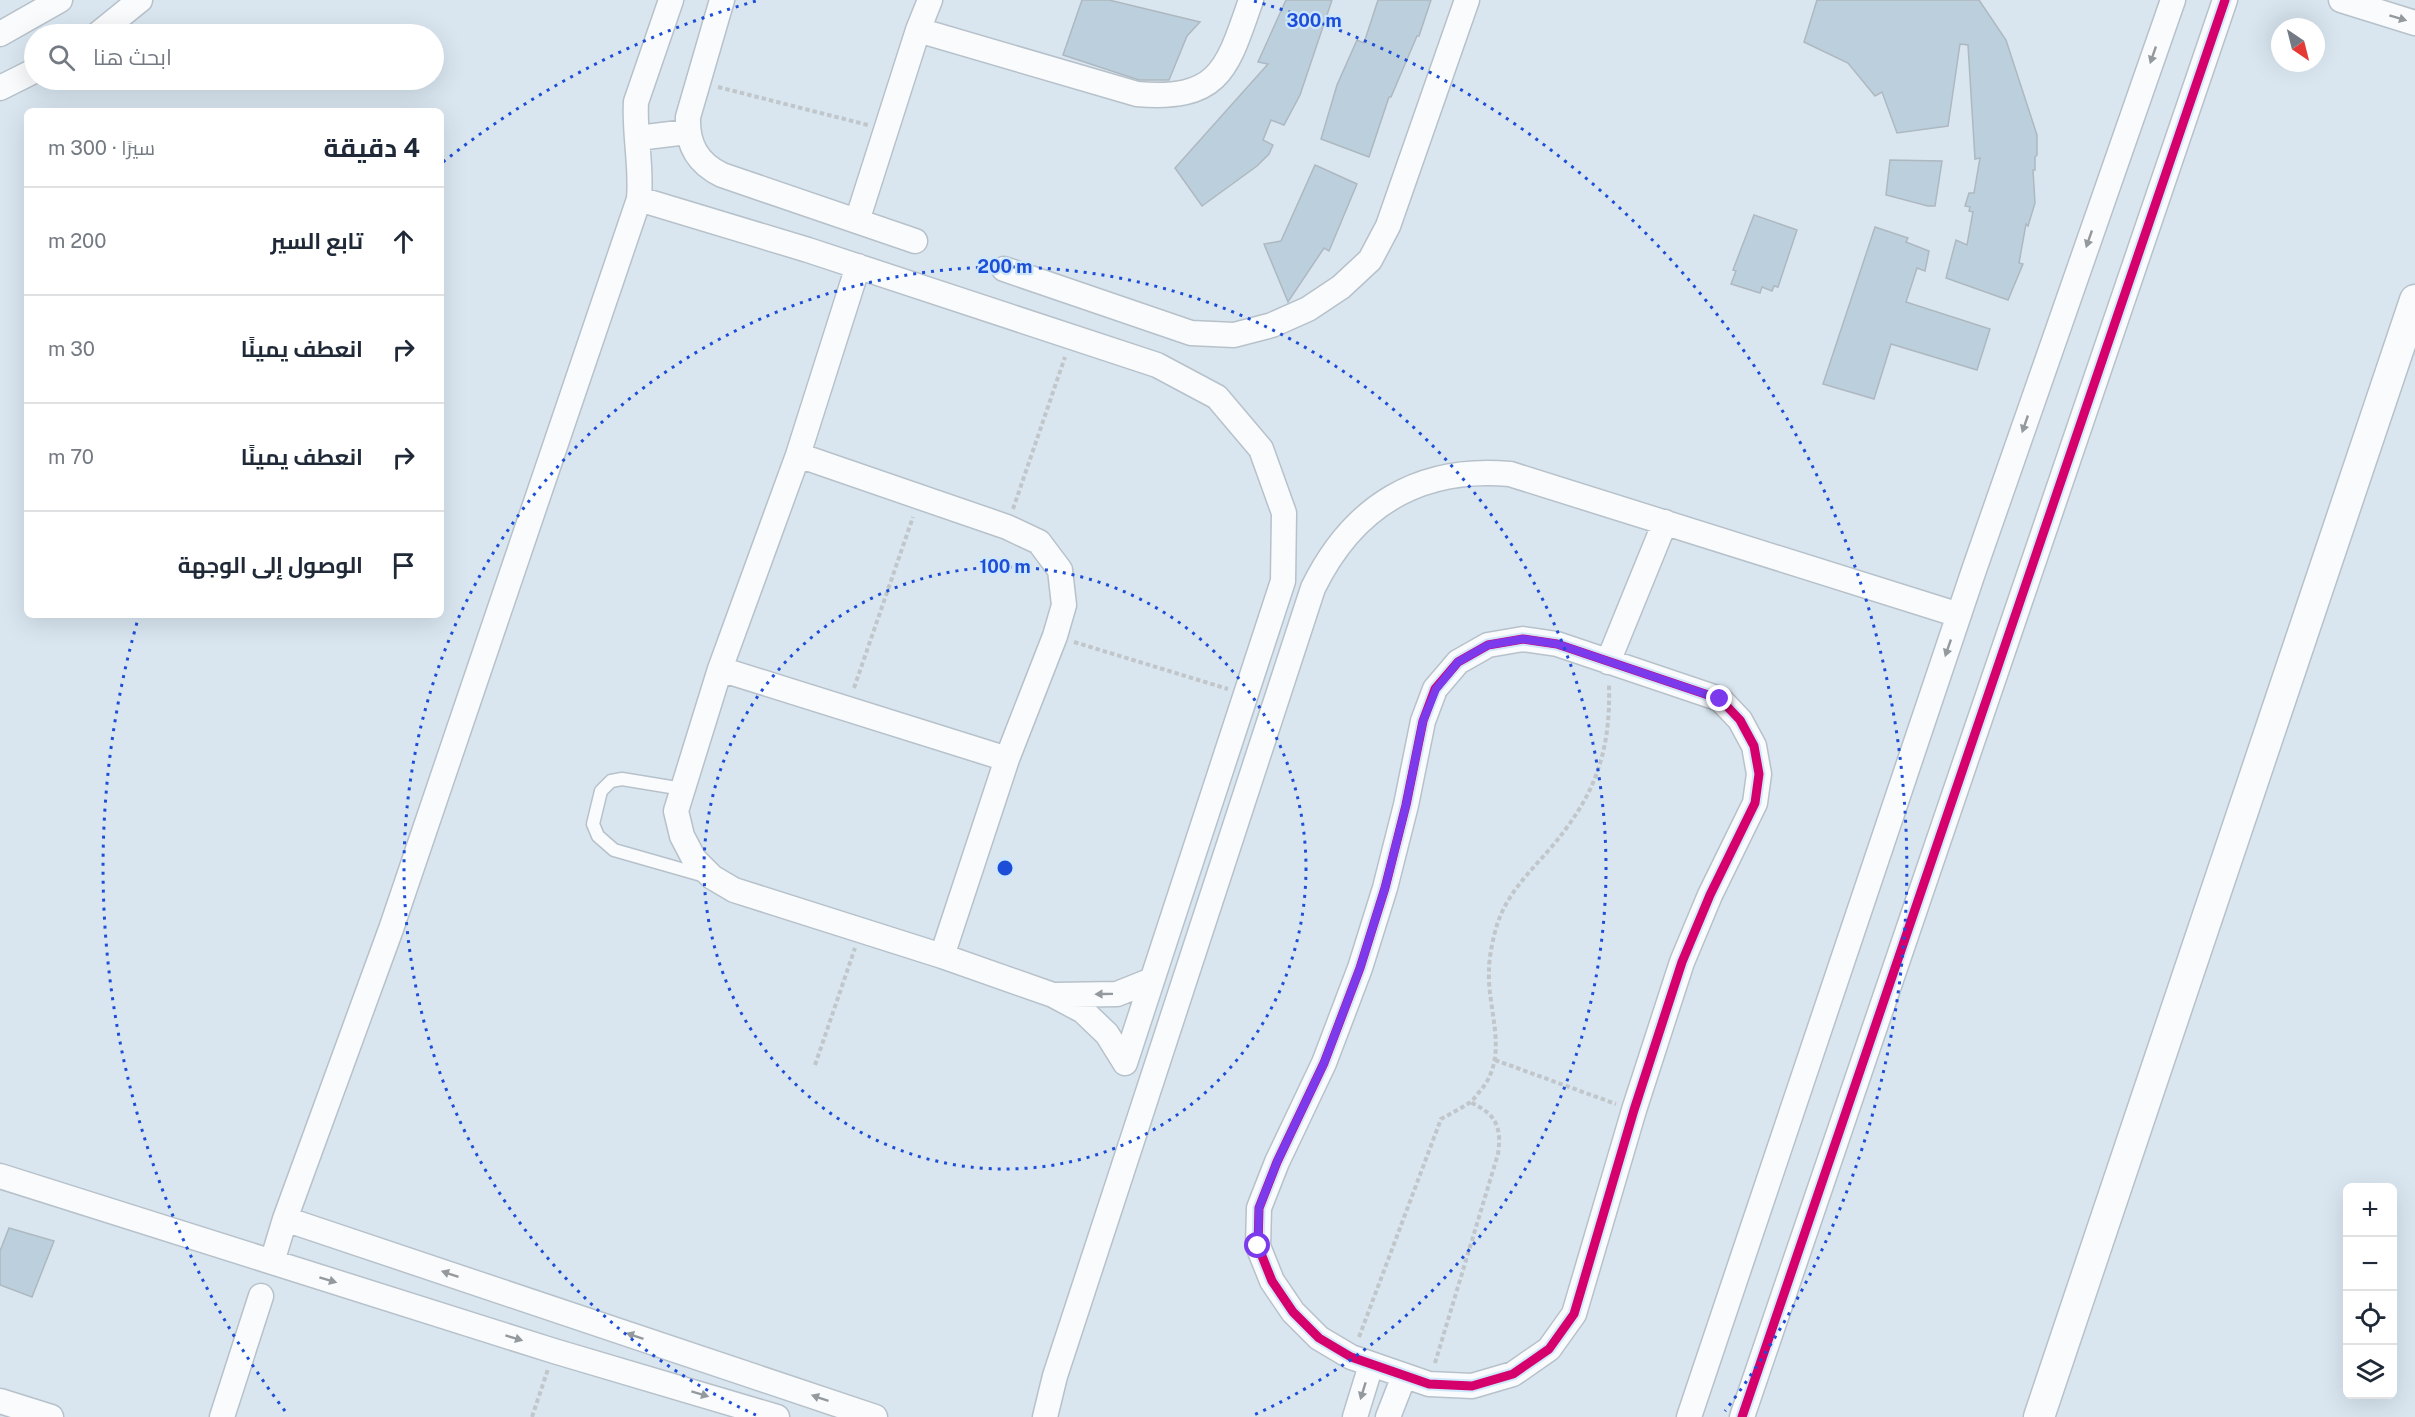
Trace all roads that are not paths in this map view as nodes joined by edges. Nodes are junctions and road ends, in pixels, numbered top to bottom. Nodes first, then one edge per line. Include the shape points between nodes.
1 (60, 0) edge
2 (141, 0) edge
3 (671, 0) edge
4 (722, 0) edge
5 (930, 0) edge
6 (1251, 0) edge
7 (1467, 0) edge
8 (2173, 0) edge
9 (2225, 0) edge
10 (2341, 0) edge
11 (2415, 23) edge
12 (111, 24) edge
13 (918, 30) junction
14 (0, 34) edge
15 (24, 75) edge
16 (0, 88) edge
17 (687, 132) junction
18 (638, 138) junction
19 (639, 199) junction
20 (857, 221) junction
21 (915, 240) dead end
22 (858, 266) junction
23 (1004, 269) dead end
24 (2415, 300) edge
25 (798, 455) junction
26 (1665, 522) junction
27 (1959, 615) junction
28 (1608, 662) junction
29 (720, 669) junction
30 (1007, 759) junction
31 (683, 789) junction
32 (712, 877) junction
33 (942, 956) junction
34 (1152, 980) junction
35 (1053, 994) junction
36 (0, 1176) edge
37 (285, 1219) junction
38 (272, 1262) junction
39 (261, 1296) dead end
40 (1361, 1361) junction
41 (1404, 1376) junction
42 (0, 1401) edge
43 (51, 1417) edge
44 (222, 1417) edge
45 (777, 1417) edge
46 (875, 1417) edge
47 (1045, 1417) edge
48 (1355, 1417) edge
49 (1388, 1417) edge
50 (1689, 1417) edge
51 (1742, 1417) edge
52 (2039, 1417) edge

1 - 14 street
2 - 12 street
3 - 18 street via 636,102
4 - 17 street via 696,81
5 - 13 street
6 - 13 street via 1231,57 1220,73 1203,86 1163,96 1114,88
7 - 23 street via 1388,226 1370,260 1341,287 1308,309 1272,325 1234,335 1191,333
8 -> 27 street
9 - 51 street
10 -> 11 street
13 - 20 street
15 - 16 street
17 - 18 street
17 - 20 street via 695,154 711,170
18 - 19 street
19 - 22 street
19 - 37 street via 391,929
20 - 21 street
22 - 25 street
22 - 34 street via 1157,365 1217,397 1261,449 1284,513 1283,581
24 - 52 street
25 - 29 street
25 - 30 street via 1007,527 1039,542 1060,570 1064,605
26 - 27 street
26 - 28 street
26 - 47 street via 1510,474 1466,473 1402,491 1364,516 1334,549 1309,598
27 -> 50 street
28 - 40 street via 1557,644 1523,639 1488,645 1458,662 1436,689 1423,721 1385,888 1360,968 1324,1063 1259,1208 1258,1246 1272,1281 1293,1312 1313,1331
28 - 41 street via 1720,699 1740,720 1754,746 1759,774 1755,803 1682,962 1574,1314 1549,1349 1514,1374 1472,1386 1429,1384
29 - 30 street
29 - 31 street
30 - 33 street
31 - 32 street via 676,811 682,836 694,859
31 - 32 lane via 622,779 610,781 601,791 593,824 598,836 614,850
32 - 33 street via 734,890
33 - 35 street
34 -> 35 street via 1117,994
34 - 35 street via 1125,1063 1107,1034 1083,1011
36 - 38 street
37 - 38 street
46 -> 37 street
38 -> 45 street
39 - 44 street
40 - 41 street
40 -> 48 street
41 - 49 street
42 - 43 street

